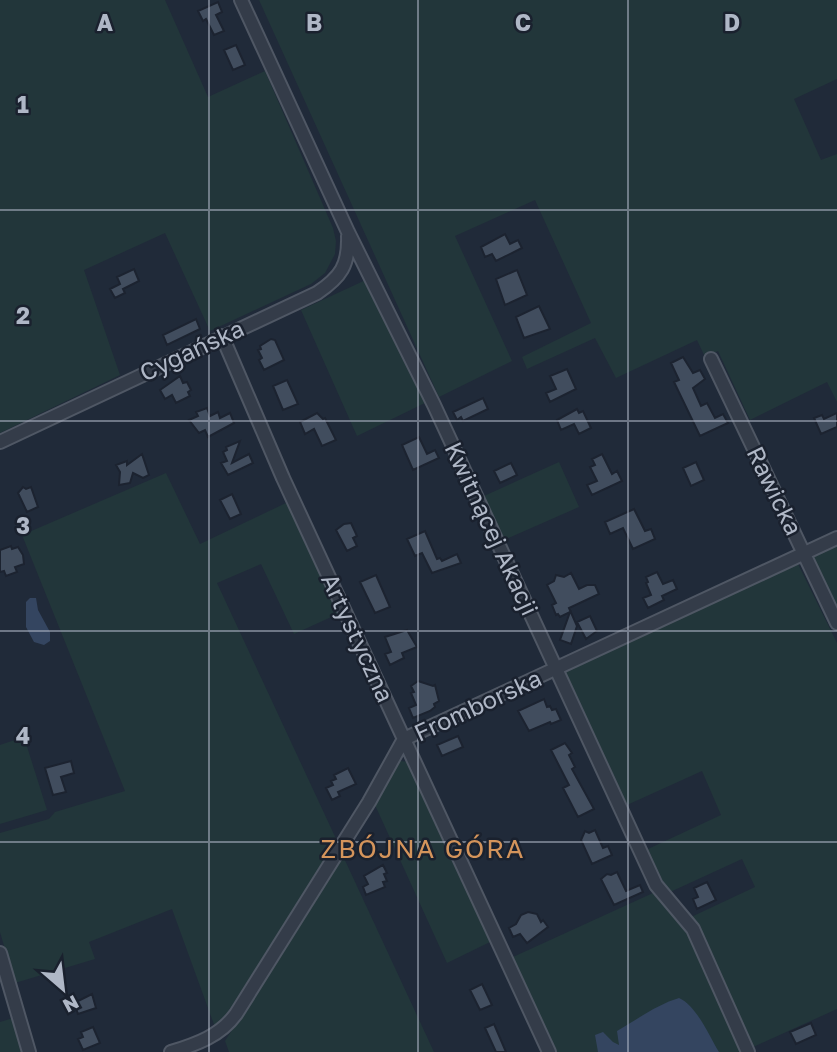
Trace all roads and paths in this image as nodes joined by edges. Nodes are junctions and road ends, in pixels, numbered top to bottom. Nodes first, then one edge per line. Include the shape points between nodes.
1 (241, 0) edge
2 (348, 232) junction
3 (222, 336) junction
4 (711, 359) dead end
5 (0, 442) edge
6 (837, 538) edge
7 (804, 554) junction
8 (837, 623) edge
9 (556, 669) junction
10 (404, 739) junction
11 (0, 953) edge
12 (29, 1052) edge
13 (170, 1052) edge
14 (549, 1052) edge
15 (748, 1052) edge

1 - 2 street, Kwitnącej Akacji
2 - 3 street, Cygańska via 349,253 333,282
2 - 9 street, Kwitnącej Akacji
3 - 5 street, Cygańska
3 - 10 street, Artystyczna
4 - 7 street, Rawicka
6 - 7 street, Fromborska
7 - 8 street, Rawicka
7 - 9 street, Fromborska
9 - 10 street, Fromborska
9 - 15 street, Kwitnącej Akacji via 656,885 692,929
10 - 13 street, Fromborska via 232,1020 211,1038
10 - 14 street, Artystyczna
11 - 12 street

